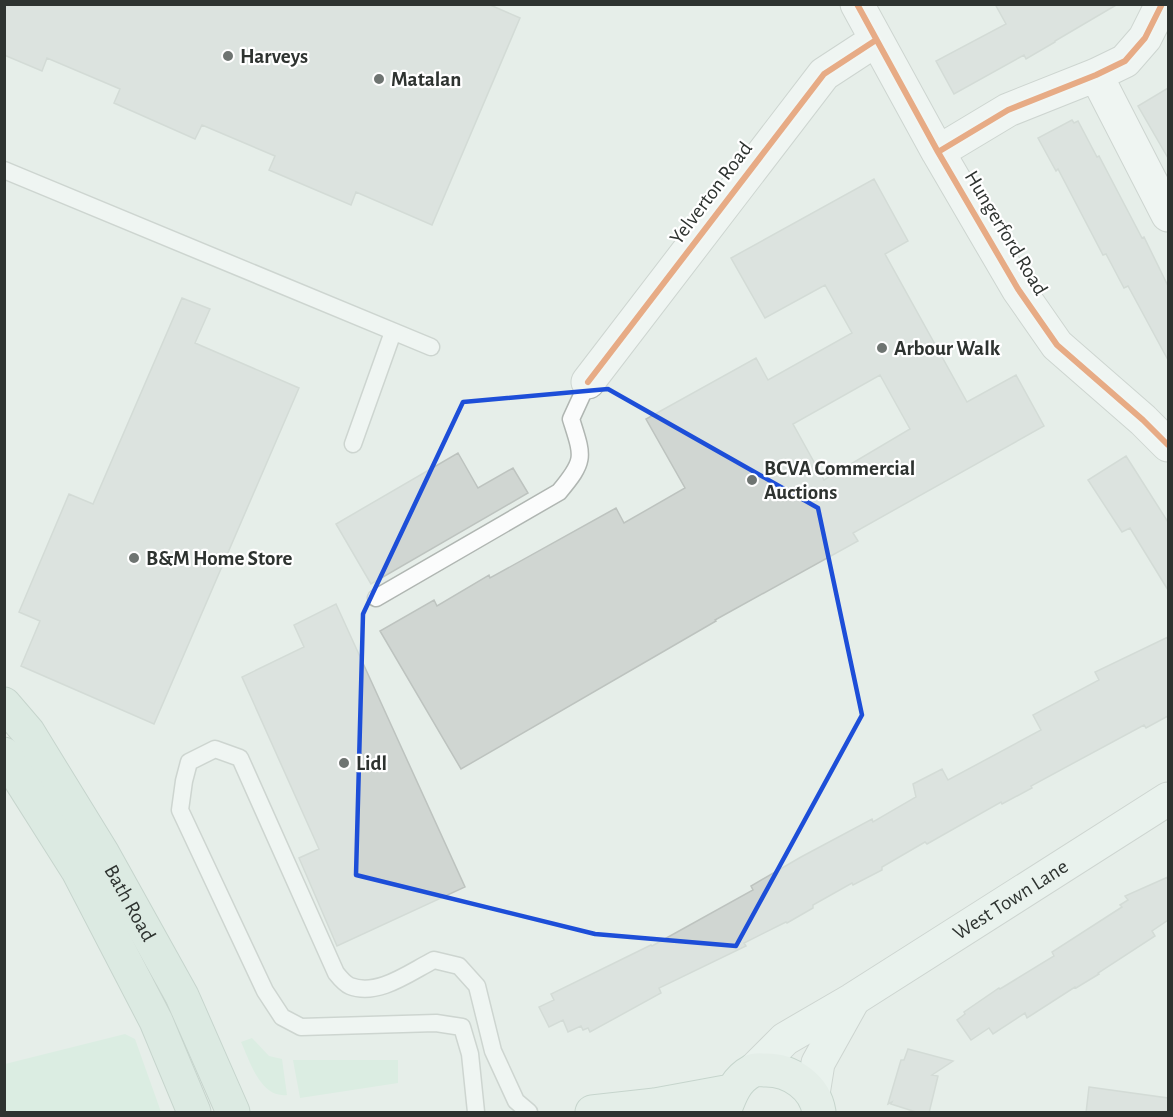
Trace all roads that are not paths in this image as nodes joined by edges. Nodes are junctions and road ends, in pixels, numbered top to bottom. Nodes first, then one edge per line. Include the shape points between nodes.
1 (857, 4) edge
2 (1162, 4) edge
3 (876, 40) junction
4 (1096, 75) junction
5 (938, 152) junction
6 (4, 170) edge
7 (1168, 215) edge
8 (393, 332) junction
9 (431, 347) dead end
10 (588, 382) joint
11 (353, 444) dead end
12 (1168, 445) edge
13 (376, 598) dead end
14 (4, 704) edge
15 (4, 754) edge
16 (1168, 799) edge
17 (852, 1000) junction
18 (736, 1091) edge
19 (816, 1103) edge
20 (194, 1113) edge
21 (232, 1113) edge
22 (476, 1113) edge
23 (529, 1113) edge
24 (592, 1113) edge

1 - 3 street, Hungerford Road
2 - 4 street via 1145,38 1125,61
3 - 5 street, Hungerford Road
3 - 10 street, Yelverton Road via 824,74
4 - 5 street via 1008,110
4 - 7 street
5 - 12 street, Hungerford Road via 1018,289 1057,345
6 - 8 lane
8 - 9 lane
8 - 11 lane
10 - 13 lane via 572,419 581,451 576,472 559,492
14 - 21 highway, Bath Road via 28,732 109,864 182,996
15 - 20 highway, Bath Road via 84,881 156,1021
16 - 17 main road, West Town Lane
17 - 18 main road, West Town Lane via 785,1039
17 - 19 main road, West Town Lane via 818,1063
18 - 19 main road via 777,1070 789,1073
18 - 24 main road
22 - 23 lane via 470,1054 462,1027 436,1023 301,1027 282,1017 266,992 180,810 189,762 215,749 240,758 336,973 348,986 368,990 434,960 459,966 477,986 493,1050 516,1101

